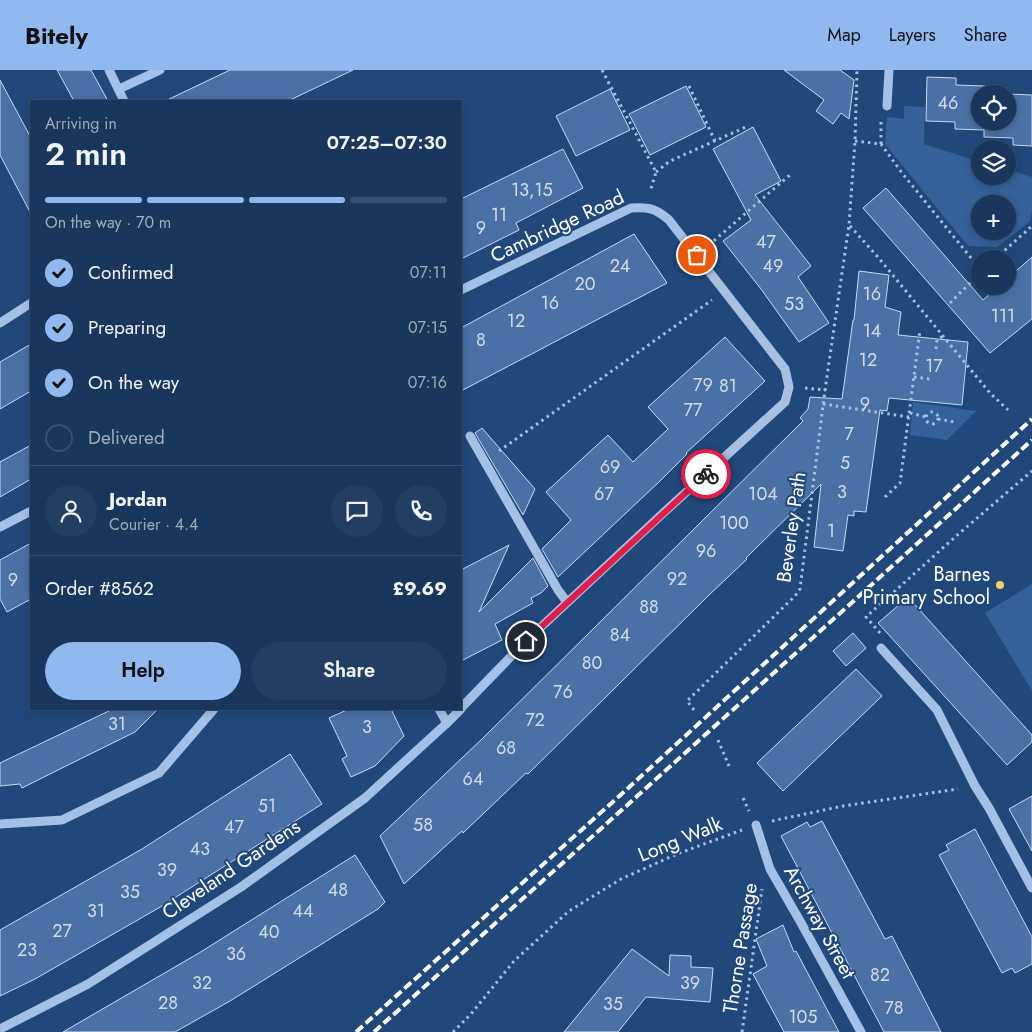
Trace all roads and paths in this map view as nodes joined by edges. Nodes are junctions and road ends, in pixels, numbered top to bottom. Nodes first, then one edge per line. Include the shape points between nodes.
1 (110, 70) edge
2 (160, 70) edge
3 (602, 70) edge
4 (857, 70) edge
5 (889, 70) edge
6 (689, 86) dead end
7 (119, 90) junction
8 (124, 100) edge
9 (887, 106) dead end
10 (746, 127) dead end
11 (715, 141) junction
12 (855, 141) junction
13 (656, 172) junction
14 (791, 174) dead end
15 (646, 207) junction
16 (849, 225) junction
17 (1032, 226) edge
18 (1005, 250) edge
19 (697, 255) junction
20 (971, 260) edge
21 (971, 281) edge
22 (462, 290) edge
23 (950, 303) dead end
24 (30, 304) edge
25 (706, 305) dead end
26 (0, 323) edge
27 (920, 330) dead end
28 (942, 336) junction
29 (936, 349) dead end
30 (914, 377) junction
31 (930, 379) dead end
32 (789, 387) junction
33 (825, 390) junction
34 (823, 404) junction
35 (1008, 410) dead end
36 (909, 415) junction
37 (926, 417) junction
38 (938, 419) junction
39 (955, 422) dead end
40 (470, 436) dead end
41 (484, 462) junction
42 (1032, 471) edge
43 (885, 497) dead end
44 (30, 512) edge
45 (0, 527) edge
46 (568, 602) junction
47 (881, 648) joint
48 (462, 707) edge
49 (213, 710) edge
50 (440, 710) edge
51 (459, 710) edge
52 (694, 710) dead end
53 (447, 723) junction
54 (718, 740) dead end
55 (729, 766) dead end
56 (975, 786) junction
57 (0, 824) edge
58 (756, 825) junction
59 (770, 869) junction
60 (1032, 888) edge
61 (0, 1029) edge
62 (453, 1032) edge
63 (742, 1032) edge
64 (861, 1032) edge

1 - 7 street
2 - 7 street
3 - 13 path
4 - 12 path, Beverley Path
5 - 9 street
6 - 11 path
7 - 8 street
10 - 11 path
11 - 13 path via 670,161
12 - 16 path, Beverley Path
12 - 20 path via 881,144
13 - 15 path
14 - 19 path
15 - 19 street, Cambridge Road via 660,212 669,220
15 - 22 street, Cambridge Road via 631,208
16 - 28 path
16 - 33 path, Beverley Path
17 - 18 path
19 - 32 street, Cambridge Road via 784,369
21 - 23 path
24 - 26 street
25 - 41 path
27 - 30 path
28 - 29 path via 937,340
28 - 35 path
30 - 31 path
30 - 36 path
32 - 33 path
32 - 46 street, Cleveland Gardens via 785,402
33 - 34 path, Beverley Path
34 - 36 path
34 - 52 path, Beverley Path via 800,589 687,701
36 - 37 path
36 - 43 path via 900,483
37 - 38 path via 934,412
37 - 38 path via 930,425
38 - 39 path
40 - 41 street
41 - 46 street
42 - 47 path via 866,617 886,640
44 - 45 street
46 - 48 street, Cleveland Gardens
47 - 56 street via 937,710
49 - 57 street via 160,773 62,820
50 - 53 street
51 - 53 street, Cleveland Gardens
53 - 61 street, Cleveland Gardens via 365,798 241,887 88,984
54 - 55 path
56 - 58 path, Long Walk via 843,806
56 - 60 street
58 - 59 street, Archway Street
58 - 62 path, Long Walk via 620,879 569,911 514,961
59 - 63 path, Thorne Passage via 762,888
59 - 64 street, Archway Street

